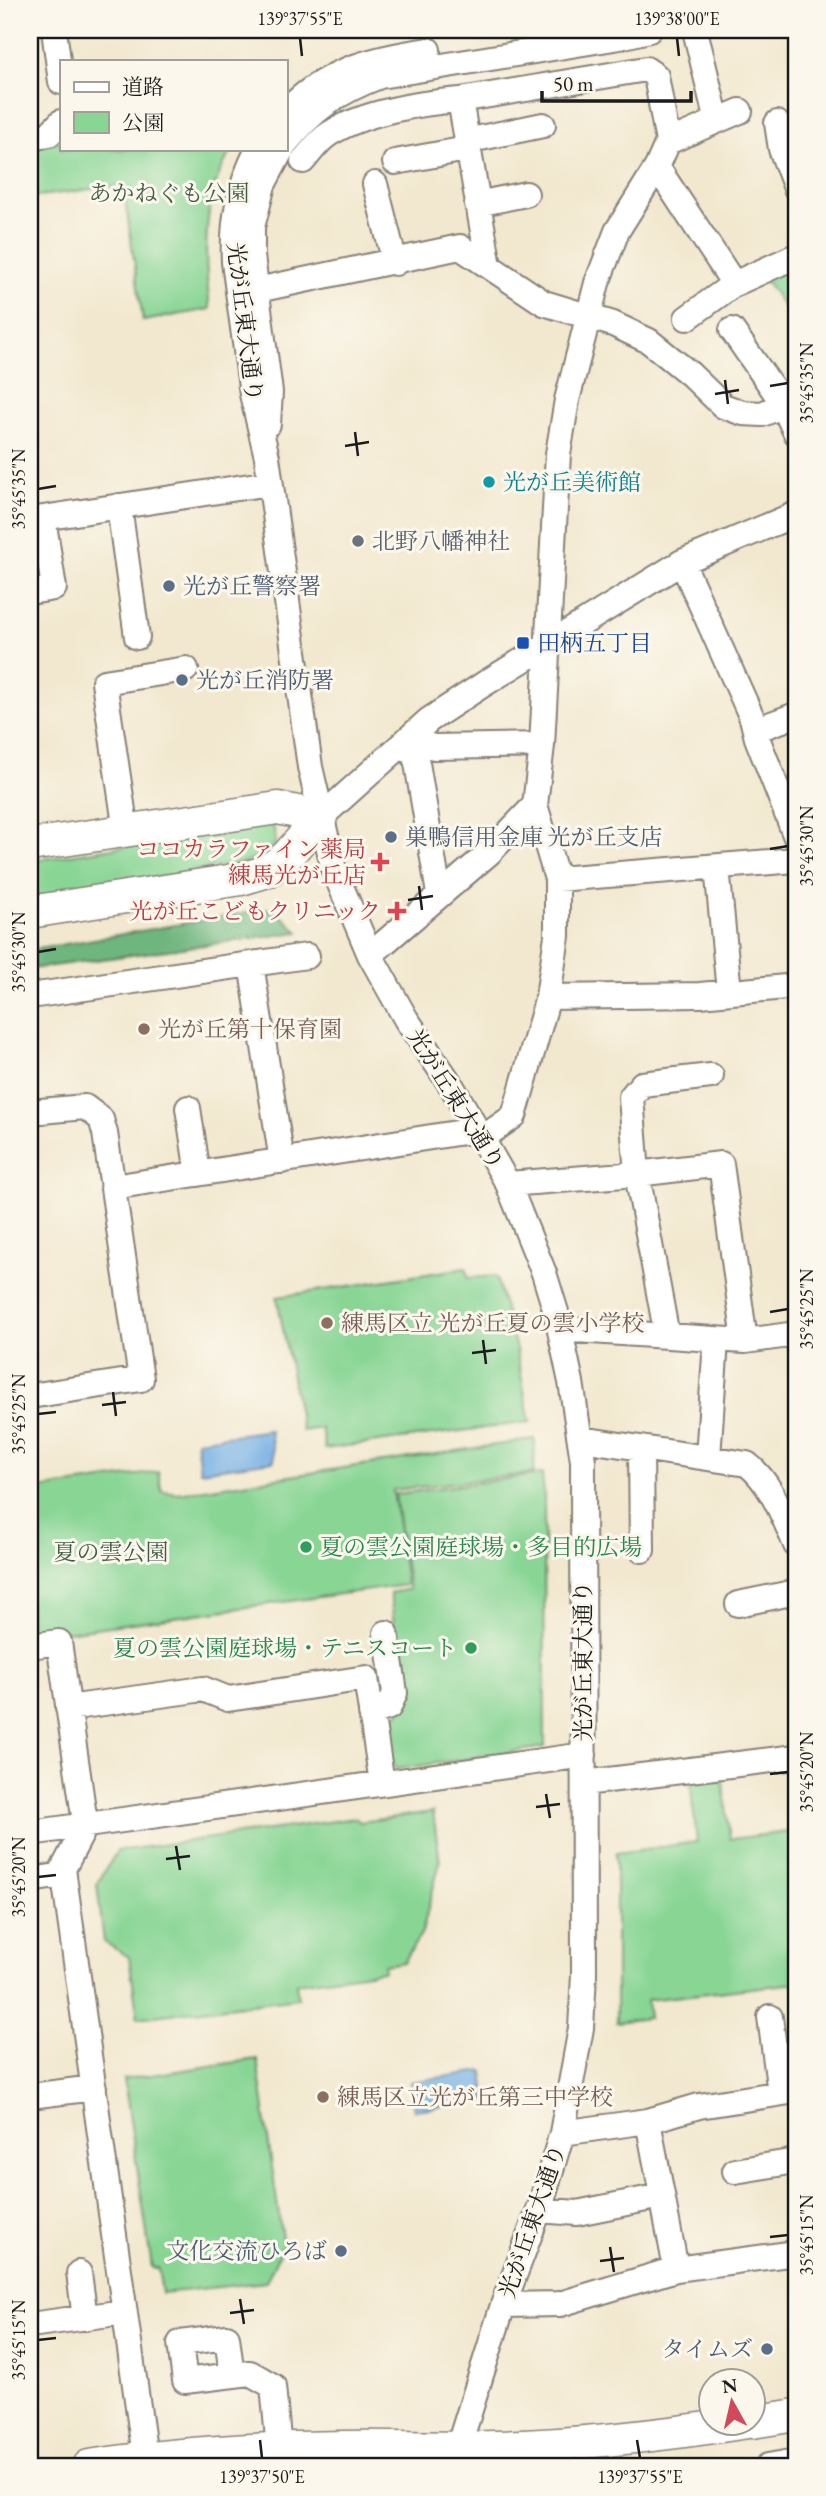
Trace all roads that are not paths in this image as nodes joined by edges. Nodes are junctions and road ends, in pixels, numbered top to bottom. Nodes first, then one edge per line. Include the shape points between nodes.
1 (54, 30) edge
2 (649, 30) edge
3 (695, 30) edge
4 (556, 39) edge
5 (60, 75) edge
6 (556, 84) junction
7 (460, 100) junction
8 (320, 106) junction
9 (287, 111) edge
10 (740, 111) dead end
11 (717, 121) junction
12 (60, 123) edge
13 (776, 123) dead end
14 (543, 125) dead end
15 (330, 134) junction
16 (30, 139) edge
17 (668, 142) junction
18 (466, 145) junction
19 (258, 150) edge
20 (290, 151) edge
21 (396, 162) dead end
22 (657, 167) junction
23 (375, 184) dead end
24 (796, 188) edge
25 (526, 194) dead end
26 (477, 204) junction
27 (796, 256) edge
28 (395, 263) junction
29 (489, 266) junction
30 (734, 284) junction
31 (257, 290) junction
32 (589, 317) junction
33 (687, 318) dead end
34 (732, 330) dead end
35 (782, 406) junction
36 (796, 433) edge
37 (267, 457) junction
38 (270, 483) junction
39 (119, 506) junction
40 (796, 514) edge
41 (36, 519) edge
42 (38, 545) edge
43 (682, 562) junction
44 (30, 592) edge
45 (137, 637) dead end
46 (548, 644) junction
47 (186, 669) dead end
48 (796, 715) edge
49 (755, 730) junction
50 (408, 740) junction
51 (542, 745) junction
52 (788, 791) edge
53 (534, 805) junction
54 (321, 817) junction
55 (126, 831) junction
56 (796, 837) edge
57 (30, 845) edge
58 (796, 860) edge
59 (717, 867) junction
60 (557, 879) junction
61 (439, 894) junction
62 (30, 912) edge
63 (370, 955) junction
64 (307, 956) dead end
65 (251, 964) junction
66 (795, 991) edge
67 (729, 992) junction
68 (30, 996) edge
69 (548, 997) junction
70 (711, 1076) dead end
71 (188, 1108) dead end
72 (30, 1112) edge
73 (479, 1135) junction
74 (282, 1161) junction
75 (198, 1174) junction
76 (637, 1174) junction
77 (508, 1184) junction
78 (113, 1187) junction
79 (560, 1329) junction
80 (796, 1334) edge
81 (667, 1336) junction
82 (716, 1341) junction
83 (745, 1341) junction
84 (30, 1396) edge
85 (581, 1439) junction
86 (641, 1448) junction
87 (708, 1457) junction
88 (796, 1545) edge
89 (642, 1550) dead end
90 (796, 1592) edge
91 (738, 1604) dead end
92 (386, 1633) dead end
93 (30, 1646) edge
94 (68, 1708) junction
95 (371, 1713) junction
96 (583, 1755) junction
97 (796, 1757) edge
98 (382, 1783) junction
99 (584, 1783) junction
100 (86, 1825) junction
101 (30, 1833) edge
102 (64, 1875) junction
103 (30, 1880) edge
104 (770, 2017) dead end
105 (93, 2088) junction
106 (788, 2092) edge
107 (30, 2096) edge
108 (648, 2121) junction
109 (562, 2133) junction
110 (796, 2161) edge
111 (735, 2171) dead end
112 (661, 2196) junction
113 (539, 2210) junction
114 (796, 2253) edge
115 (676, 2269) junction
116 (79, 2273) dead end
117 (503, 2305) junction
118 (124, 2312) junction
119 (85, 2318) junction
120 (30, 2325) edge
121 (232, 2375) dead end
122 (796, 2415) edge
123 (766, 2420) edge
124 (696, 2430) edge
125 (458, 2448) junction
126 (279, 2449) junction
127 (545, 2456) edge
128 (145, 2457) junction
129 (364, 2457) edge
130 (796, 2461) edge
131 (89, 2466) edge
132 (768, 2466) edge

1 - 5 street
2 - 4 street, 光が丘東大通り via 620,37
3 - 11 street
4 - 6 street
4 - 8 street, 光が丘東大通り via 380,76
4 - 9 street, 光が丘東大通り via 369,61 328,78
6 - 7 street
6 - 17 street via 646,69 656,76
7 - 15 street via 401,107
7 - 18 street
8 - 15 street
8 - 20 street, 光が丘東大通り
10 - 11 street
11 - 17 street
12 - 16 street via 49,134
13 - 24 street
14 - 18 street
15 - 20 street via 316,145
17 - 22 street
18 - 21 street
18 - 26 street
19 - 37 street, 光が丘東大通り via 239,194 233,240 252,394
20 - 31 street, 光が丘東大通り via 263,185 254,216
22 - 30 street
22 - 32 street via 617,230
23 - 28 street
25 - 26 street
26 - 29 street
27 - 30 street
28 - 29 street via 460,247
28 - 31 street
29 - 32 street via 544,303
30 - 33 street
31 - 37 street, 光が丘東大通り via 270,392
32 - 35 street via 649,341 723,406 762,414
32 - 46 street via 558,454
34 - 35 street
35 - 36 street
37 - 38 street, 光が丘東大通り
38 - 39 street
38 - 54 street, 光が丘東大通り
39 - 41 street
39 - 45 street
40 - 43 street
41 - 42 street
42 - 44 street via 54,588
43 - 46 street
43 - 49 street
46 - 50 street via 429,720
46 - 51 street
47 - 55 street via 104,682
48 - 49 street
49 - 52 street
50 - 51 street via 434,747
50 - 54 street
50 - 61 street via 417,763
51 - 53 street
52 - 56 street
53 - 60 street
53 - 61 street via 489,853
54 - 55 main road via 278,808
54 - 62 main road via 268,871
54 - 63 street, 光が丘東大通り via 334,870
55 - 57 main road
58 - 59 street
59 - 60 street
59 - 67 street
60 - 69 street via 557,936
61 - 63 street
63 - 73 street, 光が丘東大通り
64 - 65 street
65 - 68 street
65 - 74 street
66 - 67 street
67 - 69 street
69 - 73 street via 514,1116
70 - 76 street via 642,1084 631,1097
71 - 75 street
72 - 78 street via 85,1107 101,1119
73 - 74 street
73 - 77 street, 光が丘東大通り
74 - 75 street
75 - 78 street
76 - 77 street
76 - 81 street
76 - 83 street via 721,1164
77 - 79 street, 光が丘東大通り via 544,1273
78 - 84 street via 141,1379
79 - 81 street
79 - 85 street, 光が丘東大通り
80 - 83 street
81 - 82 street
82 - 83 street
82 - 87 street
85 - 86 street
85 - 96 street, 光が丘東大通り
86 - 87 street
86 - 89 street
87 - 88 street via 740,1462 755,1470
90 - 91 street
92 - 95 street via 395,1693 389,1707
93 - 94 street via 59,1642
94 - 95 street via 204,1689 228,1699 366,1678
94 - 100 street
95 - 98 street
96 - 98 street
96 - 99 street, 光が丘東大通り
97 - 99 street
98 - 100 street
99 - 109 street, 光が丘東大通り via 581,2028
100 - 101 street
100 - 102 street
102 - 103 street
102 - 105 street
104 - 106 street
105 - 107 street
105 - 118 street
106 - 108 street via 699,2106
108 - 109 street
108 - 112 street
109 - 113 street, 光が丘東大通り
110 - 111 street
112 - 113 street via 576,2213
112 - 115 street
113 - 117 street, 光が丘東大通り
114 - 115 street
115 - 117 street via 560,2304
116 - 119 street
117 - 125 street, 光が丘東大通り
118 - 119 street
118 - 128 street
119 - 120 street
121 - 126 street via 250,2373 274,2386
122 - 123 main road
124 - 127 main road
125 - 127 main road
125 - 129 main road
126 - 128 main road
126 - 129 main road
128 - 131 main road
130 - 132 street

